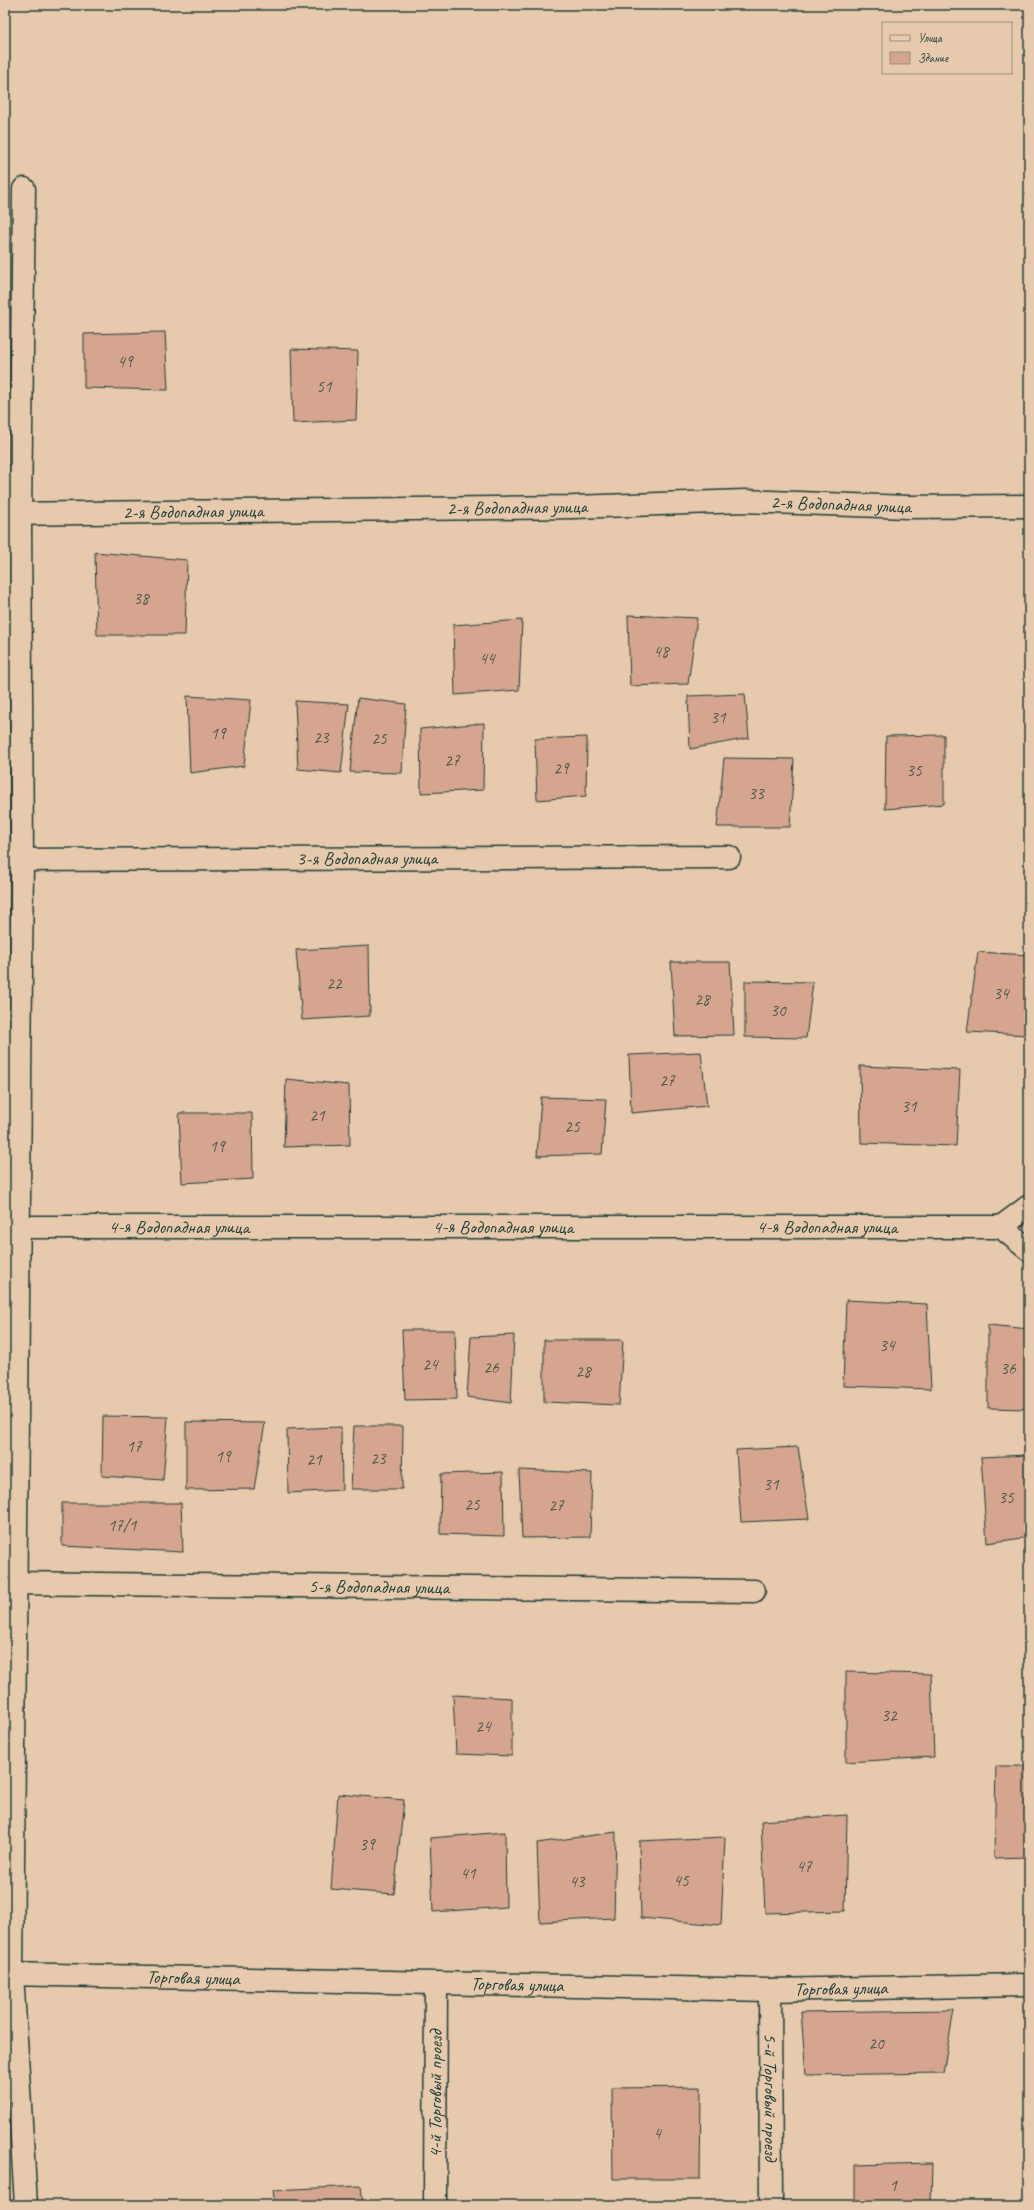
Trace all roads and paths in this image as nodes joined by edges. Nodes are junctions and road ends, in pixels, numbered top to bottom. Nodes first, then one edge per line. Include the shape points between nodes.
1 (24, 189) dead end
2 (1029, 506) edge
3 (13, 515) edge
4 (730, 857) dead end
5 (13, 860) edge
6 (1029, 1206) edge
7 (12, 1227) edge
8 (1001, 1227) junction
9 (1029, 1250) edge
10 (10, 1583) edge
11 (754, 1591) dead end
12 (8, 1974) edge
13 (436, 1983) junction
14 (1029, 1985) edge
15 (770, 1990) junction
16 (26, 2205) edge
17 (435, 2205) edge
18 (771, 2205) edge

1 - 3 street
2 - 3 street, 2-я Водопадная улица via 908,507 744,502
3 - 5 street
4 - 5 street, 3-я Водопадная улица
5 - 7 street
6 - 8 street
7 - 8 street, 4-я Водопадная улица
7 - 10 street
8 - 9 street
10 - 11 street, 5-я Водопадная улица
10 - 12 street
12 - 13 street, Торговая улица
12 - 16 street
13 - 15 street, Торговая улица
13 - 17 street, 4-й Торговый проезд
14 - 15 street, Торговая улица
15 - 18 street, 5-й Торговый проезд

